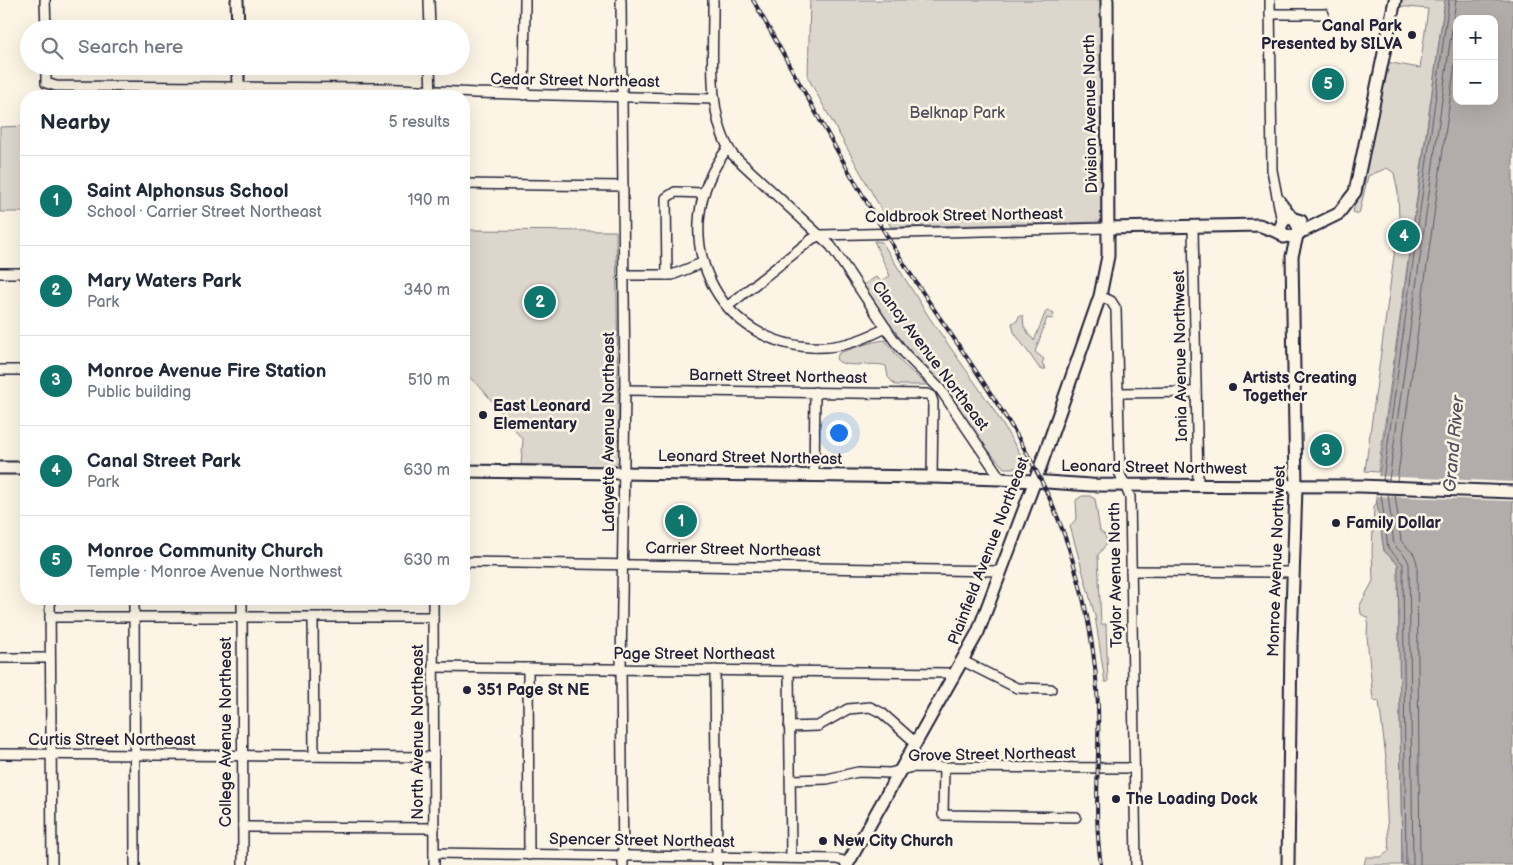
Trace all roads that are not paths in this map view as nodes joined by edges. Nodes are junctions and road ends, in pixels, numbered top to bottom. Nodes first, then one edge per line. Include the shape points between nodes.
1 (45, 0) edge
2 (237, 0) edge
3 (429, 0) edge
4 (525, 0) edge
5 (621, 0) edge
6 (713, 0) edge
7 (1107, 0) edge
8 (1270, 0) edge
9 (1390, 0) edge
10 (1396, 0) edge
11 (1270, 14) junction
12 (1324, 14) dead end
13 (46, 20) edge
14 (238, 20) edge
15 (430, 20) edge
16 (46, 75) edge
17 (238, 75) edge
18 (430, 75) edge
19 (170, 90) edge
20 (238, 90) edge
21 (310, 90) edge
22 (398, 90) edge
23 (431, 90) edge
24 (470, 94) edge
25 (524, 95) junction
26 (622, 97) junction
27 (714, 99) junction
28 (728, 148) junction
29 (470, 184) edge
30 (623, 186) junction
31 (704, 193) junction
32 (1349, 200) junction
33 (1288, 220) junction
34 (1320, 221) junction
35 (1258, 225) junction
36 (1193, 226) junction
37 (1108, 228) junction
38 (1282, 234) junction
39 (1297, 234) junction
40 (821, 235) junction
41 (1292, 257) junction
42 (702, 263) junction
43 (0, 273) edge
44 (20, 273) edge
45 (624, 275) junction
46 (667, 275) junction
47 (1100, 296) junction
48 (728, 306) junction
49 (886, 328) junction
50 (0, 370) edge
51 (20, 370) edge
52 (625, 390) junction
53 (815, 392) junction
54 (1196, 392) junction
55 (1118, 393) junction
56 (0, 468) edge
57 (20, 468) edge
58 (470, 471) edge
59 (625, 473) junction
60 (814, 475) junction
61 (932, 477) junction
62 (1001, 478) junction
63 (1035, 482) junction
64 (1125, 485) junction
65 (1198, 485) junction
66 (1296, 486) junction
67 (1513, 492) edge
68 (470, 562) edge
69 (623, 563) junction
70 (1001, 570) junction
71 (1131, 571) junction
72 (1292, 572) junction
73 (50, 605) edge
74 (134, 605) edge
75 (242, 605) edge
76 (433, 605) edge
77 (50, 617) junction
78 (134, 617) junction
79 (433, 617) junction
80 (242, 618) junction
81 (313, 618) junction
82 (0, 658) edge
83 (50, 658) junction
84 (963, 661) junction
85 (433, 666) junction
86 (528, 668) junction
87 (621, 669) junction
88 (715, 670) junction
89 (789, 670) junction
90 (954, 677) junction
91 (1051, 689) dead end
92 (789, 727) junction
93 (916, 743) junction
94 (0, 754) edge
95 (51, 754) junction
96 (134, 755) junction
97 (242, 756) junction
98 (314, 756) junction
99 (434, 757) junction
100 (944, 767) junction
101 (1134, 768) junction
102 (901, 770) junction
103 (791, 780) junction
104 (1076, 817) dead end
105 (242, 827) junction
106 (434, 828) junction
107 (434, 853) junction
108 (528, 855) junction
109 (623, 855) junction
110 (791, 858) junction
111 (717, 861) edge
112 (848, 864) edge
113 (52, 865) edge
114 (135, 865) edge
115 (243, 865) edge
116 (434, 865) edge
117 (623, 865) edge
118 (1136, 865) edge
119 (1288, 865) edge

1 - 13 street
2 - 14 main road
3 - 15 street
4 - 25 street
5 - 26 street, Lafayette Avenue Northeast
6 - 27 street, Clancy Avenue Northeast
7 - 37 main road, Division Avenue North
8 - 11 street
9 - 32 main road
10 - 32 main road via 1359,177
11 - 12 street
11 - 33 street via 1272,170 1278,198
16 - 19 street, Cedar Street Northeast via 46,82 52,86
17 - 20 main road
18 - 23 street
21 - 22 street, Cedar Street Northeast
24 - 25 street, Cedar Street Northeast
25 - 26 street, Cedar Street Northeast
26 - 27 street, Cedar Street Northeast
26 - 30 street, Lafayette Avenue Northeast
27 - 28 street, Clancy Avenue Northeast via 718,124
28 - 31 street
28 - 40 street, Clancy Avenue Northeast
29 - 30 street
30 - 45 street, Lafayette Avenue Northeast
31 - 42 street via 698,234
31 - 46 street via 675,192 666,198
32 - 34 main road via 1340,213
33 - 34 main road
33 - 35 main road
33 - 38 main road, Monroe Avenue Northwest via 1280,228
33 - 39 main road via 1299,226
34 - 39 main road
35 - 36 main road
35 - 38 main road
36 - 37 main road
36 - 54 street, Ionia Avenue Northwest
37 - 40 street, Coldbrook Street Northeast
37 - 47 main road, Plainfield Avenue Northeast via 1107,268
38 - 39 main road via 1289,237
38 - 41 main road, Monroe Avenue Northwest
39 - 41 main road, Monroe Avenue Northwest
40 - 48 street
40 - 49 street, Clancy Avenue Northeast
41 - 66 main road, Monroe Avenue Northwest
42 - 46 street
42 - 48 street via 715,290
43 - 44 street
45 - 46 street
45 - 52 street, Lafayette Avenue Northeast
47 - 55 street, Taylor Avenue North via 1115,306
47 - 63 main road, Plainfield Avenue Northeast
48 - 49 street via 760,331 805,346 846,344
49 - 62 street, Clancy Avenue Northeast via 907,356 940,389
50 - 51 street
52 - 53 street, Barnett Street Northeast
52 - 59 street, Lafayette Avenue Northeast
53 - 60 street
53 - 61 street, Barnett Street Northeast via 931,396
54 - 55 street
54 - 65 street, Ionia Avenue Northwest
55 - 64 street, Taylor Avenue North via 1120,474
56 - 57 main road
58 - 59 main road, Leonard Street Northeast
59 - 60 main road, Leonard Street Northeast
59 - 69 street, Lafayette Avenue Northeast
60 - 61 main road, Leonard Street Northeast
61 - 62 main road, Leonard Street Northeast
62 - 63 main road, Leonard Street Northeast
63 - 64 main road, Leonard Street Northwest
63 - 70 main road, Plainfield Avenue Northeast
64 - 65 main road, Leonard Street Northwest
64 - 71 street, Taylor Avenue North via 1130,497
65 - 66 main road, Leonard Street Northwest
66 - 67 main road, Leonard Street Northwest
66 - 72 main road, Monroe Avenue Northwest
68 - 69 street, Carrier Street Northeast
69 - 70 street, Carrier Street Northeast
69 - 87 street, Lafayette Avenue Northeast
70 - 84 main road, Plainfield Avenue Northeast via 978,632
71 - 72 street
71 - 101 street, Taylor Avenue North
72 - 119 main road, Monroe Avenue Northwest
73 - 77 street
74 - 78 street
75 - 80 street, College Avenue Northeast
76 - 79 street, North Avenue Northeast
77 - 78 street
77 - 83 street
78 - 80 street
78 - 96 street
79 - 81 street
79 - 85 street, North Avenue Northeast
80 - 81 street
80 - 97 street, College Avenue Northeast
81 - 98 street
82 - 83 street
83 - 95 street
84 - 90 main road, Plainfield Avenue Northeast
84 - 91 street via 1017,688
85 - 86 street, Page Street Northeast
85 - 99 street, North Avenue Northeast
86 - 87 street, Page Street Northeast
86 - 108 street
87 - 88 street, Page Street Northeast
87 - 109 street, Lafayette Avenue Northeast
88 - 89 street, Page Street Northeast
88 - 111 street
89 - 90 street, Page Street Northeast via 947,673
89 - 92 street
90 - 93 main road, Plainfield Avenue Northeast
92 - 93 street via 818,726 848,709 870,707 882,713
92 - 103 street
93 - 102 main road, Plainfield Avenue Northeast
94 - 95 street, Curtis Street Northeast
95 - 96 street, Curtis Street Northeast
95 - 113 street
96 - 97 street, Curtis Street Northeast
96 - 114 street
97 - 98 street, Curtis Street Northeast
97 - 105 street, College Avenue Northeast
98 - 99 street, Curtis Street Northeast
99 - 106 street, North Avenue Northeast
100 - 101 street, Grove Street Northeast
100 - 102 street, Grove Street Northeast
100 - 104 street via 943,815
101 - 118 street, Taylor Avenue North
102 - 103 street, Grove Street Northeast
102 - 112 main road, Plainfield Avenue Northeast
103 - 110 street
105 - 106 street
105 - 115 street, College Avenue Northeast
106 - 107 street, North Avenue Northeast
107 - 108 street, Spencer Street Northeast
107 - 116 street, North Avenue Northeast
108 - 109 street, Spencer Street Northeast
109 - 111 street, Spencer Street Northeast
109 - 117 street, Lafayette Avenue Northeast
110 - 111 street, Spencer Street Northeast
110 - 112 street, Spencer Street Northeast via 836,859

